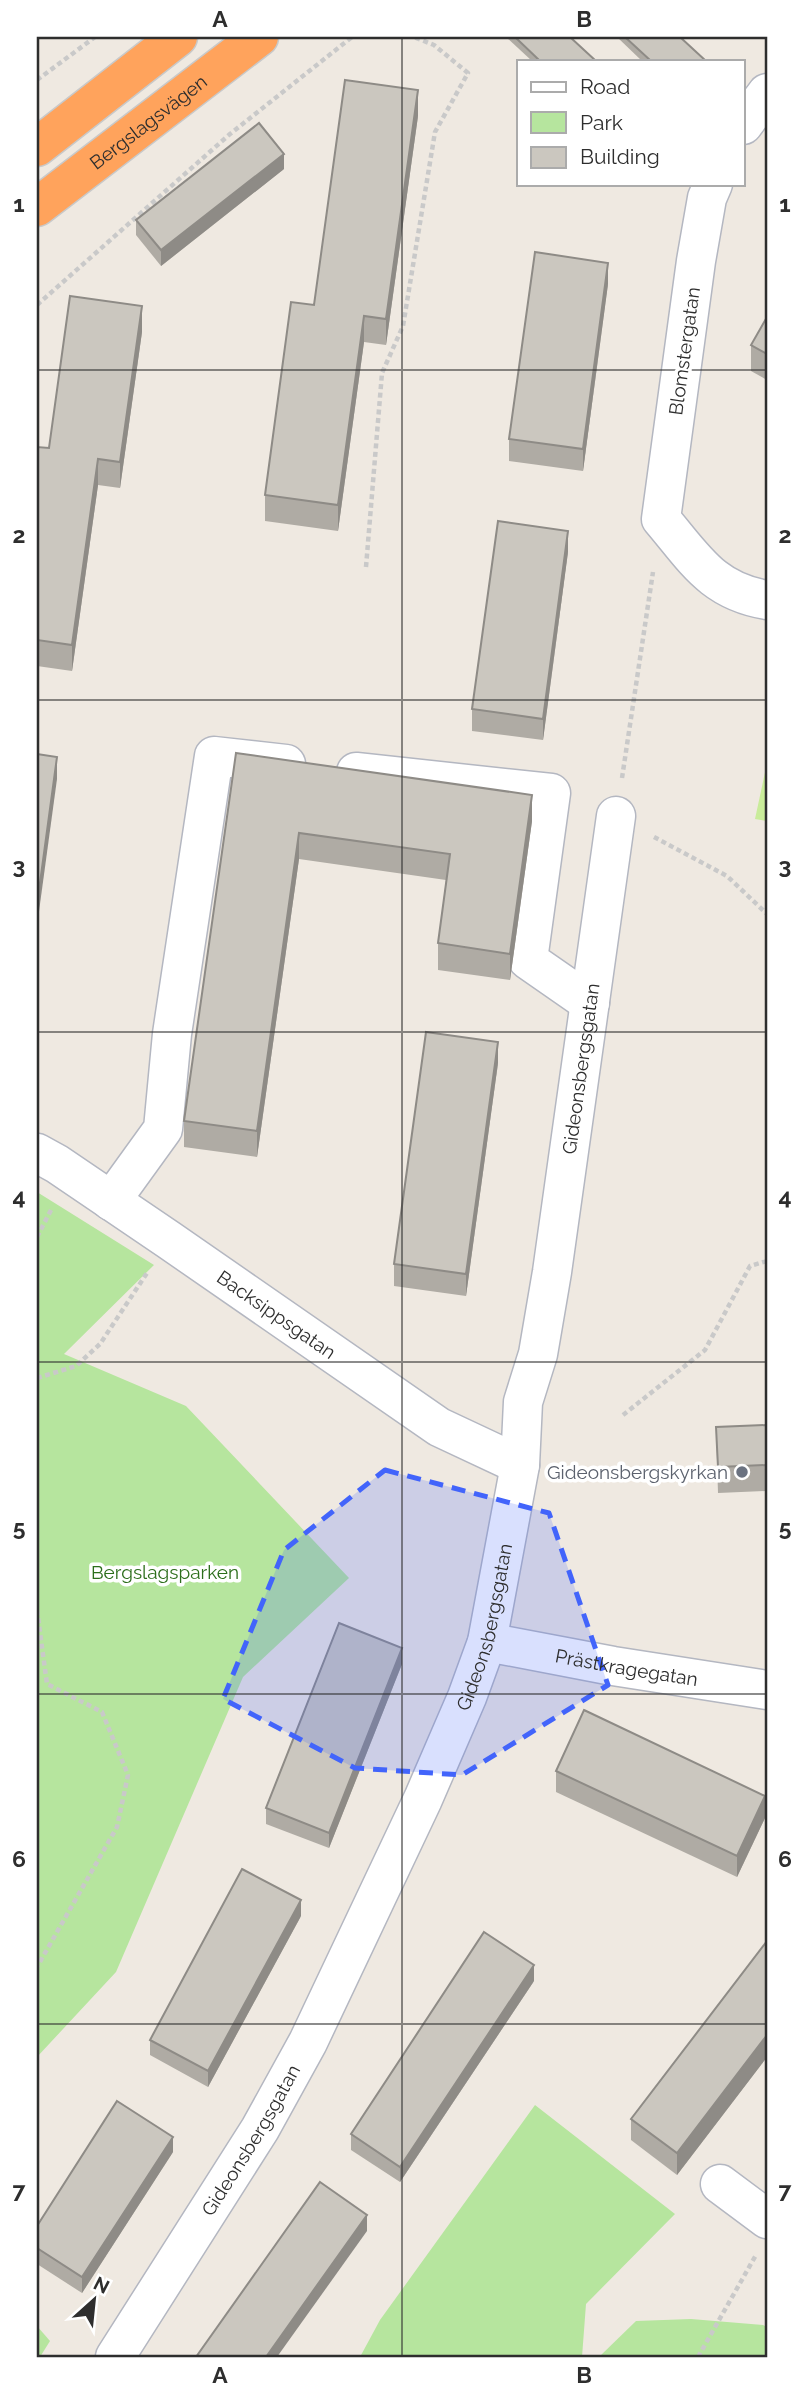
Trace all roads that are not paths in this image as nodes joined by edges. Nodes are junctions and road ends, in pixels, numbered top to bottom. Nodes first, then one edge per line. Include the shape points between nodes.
1 (178, 37) edge
2 (259, 37) edge
3 (767, 93) edge
4 (744, 124) edge
5 (37, 147) edge
6 (712, 186) edge
7 (37, 207) edge
8 (767, 600) edge
9 (616, 816) road end
10 (590, 1003) junction
11 (37, 1153) edge
12 (111, 1201) junction
13 (520, 1465) junction
14 (487, 1642) junction
15 (767, 1690) edge
16 (720, 2185) dead end
17 (764, 2233) edge
18 (115, 2357) edge

1 - 5 highway
2 - 7 highway, Bergslagsvägen
3 - 4 street
6 - 8 street, Blomstergatan via 696,261 661,519 709,576 743,596
9 - 10 street, Gideonsbergsgatan
10 - 12 street via 528,960 551,793 214,756 172,1034 163,1129
10 - 13 street, Gideonsbergsgatan via 552,1272 538,1353 523,1402
11 - 12 street, Backsippsgatan
12 - 13 street, Backsippsgatan via 439,1427
13 - 14 street, Gideonsbergsgatan
14 - 15 street, Prästkragegatan
14 - 18 street, Gideonsbergsgatan via 423,1799 308,2042 260,2129
16 - 17 street

